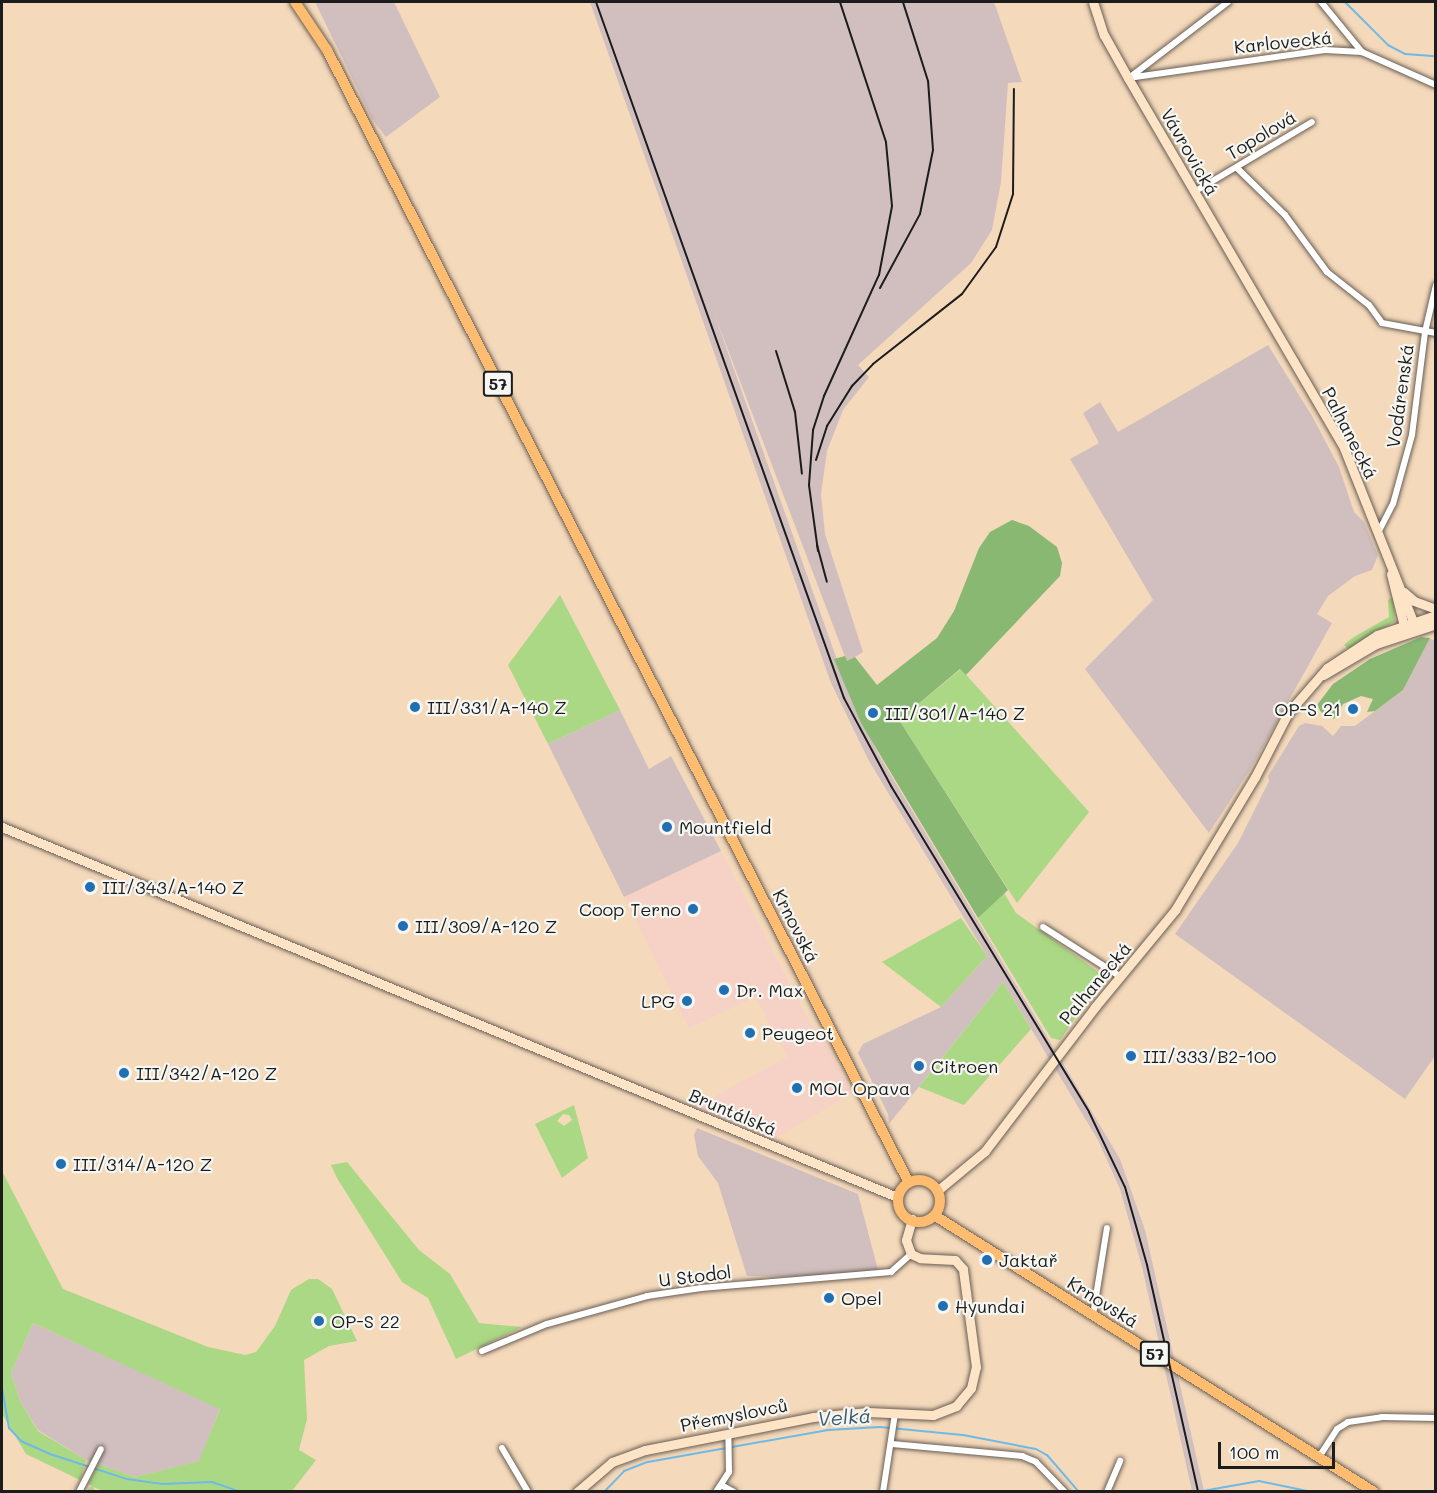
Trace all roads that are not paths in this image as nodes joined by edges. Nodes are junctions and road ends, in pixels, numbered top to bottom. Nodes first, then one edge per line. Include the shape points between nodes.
1 (295, 2) edge
2 (1093, 2) edge
3 (1228, 2) edge
4 (1321, 2) edge
5 (1362, 52) junction
6 (1128, 78) junction
7 (1436, 85) edge
8 (1312, 122) dead end
9 (1237, 168) junction
10 (1194, 192) junction
11 (1436, 285) edge
12 (1265, 315) joint
13 (1425, 332) junction
14 (1436, 333) edge
15 (1379, 531) junction
16 (1392, 571) junction
17 (1400, 588) junction
18 (1436, 609) edge
19 (1436, 615) edge
20 (1436, 624) edge
21 (1410, 627) junction
22 (2, 827) edge
23 (1042, 927) dead end
24 (1122, 978) junction
25 (908, 1182) junction
26 (937, 1191) junction
27 (897, 1197) junction
28 (937, 1217) junction
29 (912, 1219) junction
30 (1107, 1228) dead end
31 (911, 1254) junction
32 (1093, 1315) junction
33 (482, 1351) dead end
34 (895, 1417) junction
35 (1436, 1418) edge
36 (729, 1437) junction
37 (892, 1441) junction
38 (502, 1448) dead end
39 (101, 1449) dead end
40 (1319, 1457) junction
41 (1120, 1461) dead end
42 (721, 1485) junction
43 (79, 1491) edge
44 (528, 1491) edge
45 (577, 1491) edge
46 (716, 1491) edge
47 (734, 1491) edge
48 (883, 1491) edge
49 (1065, 1491) edge
50 (1107, 1491) edge
51 (1374, 1491) edge

1 - 25 main road, Krnovská / 57 via 327,50
2 - 6 street, Vávrovická via 1104,35
3 - 6 street
4 - 5 street
5 - 6 street, Karlovecká via 1281,54
5 - 7 street, Karlovecká
6 - 10 street, Vávrovická
8 - 9 street, Topolová
9 - 10 street, Topolová
9 - 13 street, Vodárenská via 1285,215 1327,272 1369,305 1382,323
10 - 12 street, Vávrovická
11 - 13 street, Vodárenská
12 - 15 street, Palhanecká via 1344,448
13 - 14 street, Vodárenská
13 - 15 street, Vodárenská via 1412,435 1393,504
15 - 16 street, Palhanecká
16 - 17 street, Palhanecká
16 - 21 street, Palhanecká via 1390,579
17 - 18 street via 1414,601
17 - 21 street, Palhanecká
19 - 21 street
20 - 21 street
21 - 24 street, Palhanecká via 1356,646 1336,659 1288,713 1176,910
22 - 27 street, Bruntálská
23 - 24 street
24 - 26 street, Palhanecká via 985,1151
25 - 26 main road via 919,1180
25 - 27 main road
26 - 28 main road via 942,1206
27 - 29 main road via 900,1210
28 - 29 main road via 924,1223
28 - 32 main road, Krnovská / 57
29 - 31 street via 906,1240
30 - 32 street
31 - 33 street, U Stodol via 891,1272 647,1296 547,1323
31 - 34 street, Přemyslovců via 953,1259 962,1266 975,1371 967,1395 949,1411
32 - 40 main road, Krnovská / 57
34 - 36 street, Přemyslovců via 844,1413
34 - 37 street
35 - 40 street via 1382,1417 1348,1422 1337,1429
36 - 42 street via 729,1472
36 - 45 street, Přemyslovců via 626,1455 595,1474
37 - 48 street
37 - 49 street via 1022,1456 1036,1462
38 - 44 street
39 - 43 street
40 - 51 main road, Krnovská / 57
41 - 50 street
42 - 46 street
42 - 47 street

